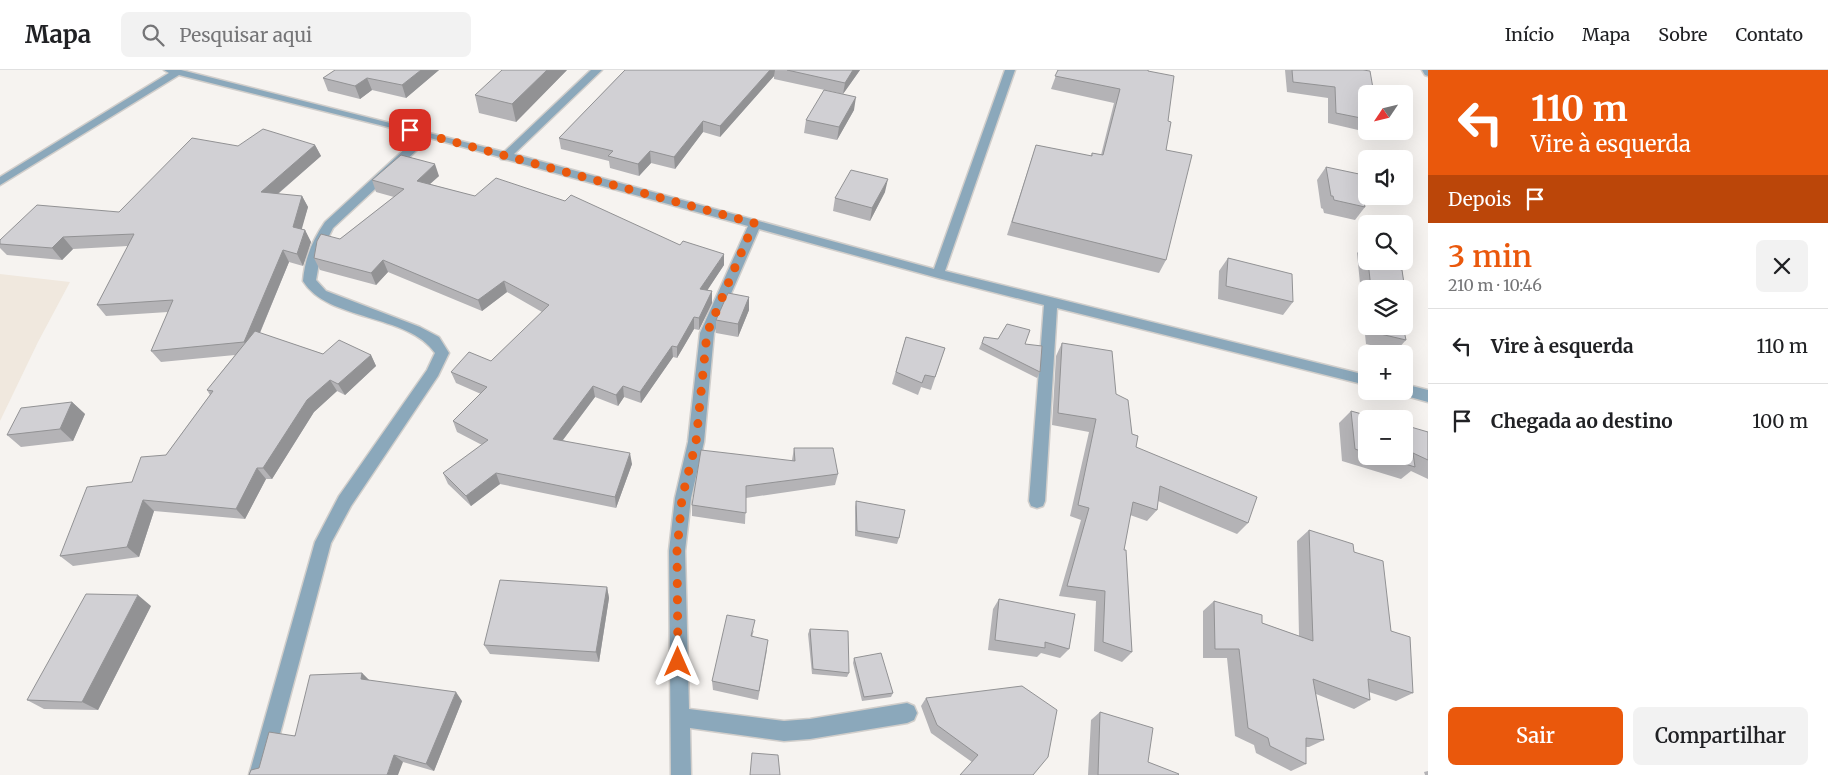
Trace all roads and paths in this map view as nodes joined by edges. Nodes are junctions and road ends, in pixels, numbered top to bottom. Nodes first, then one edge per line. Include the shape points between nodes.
1 (597, 70) edge
2 (1010, 70) edge
3 (173, 71) edge
4 (195, 73) edge
5 (428, 134) junction
6 (505, 157) junction
7 (0, 182) edge
8 (754, 223) junction
9 (938, 274) junction
10 (1050, 302) junction
11 (1358, 378) edge
12 (1413, 392) edge
13 (1428, 396) edge
14 (1037, 500) dead end
15 (907, 713) dead end
16 (679, 717) junction
17 (260, 775) edge
18 (681, 775) edge

1 - 6 street
2 - 9 street
3 - 4 street
3 - 7 street
4 - 5 street
5 - 6 street
5 - 17 street via 329,224 310,260 309,282 322,294 415,330 434,341 442,353 433,372 345,501 323,542
6 - 8 street
8 - 9 street
8 - 16 street via 707,333 696,442 682,498 677,551
9 - 10 street
10 - 11 street
10 - 14 street
12 - 13 street
15 - 16 street via 784,731
16 - 18 street

